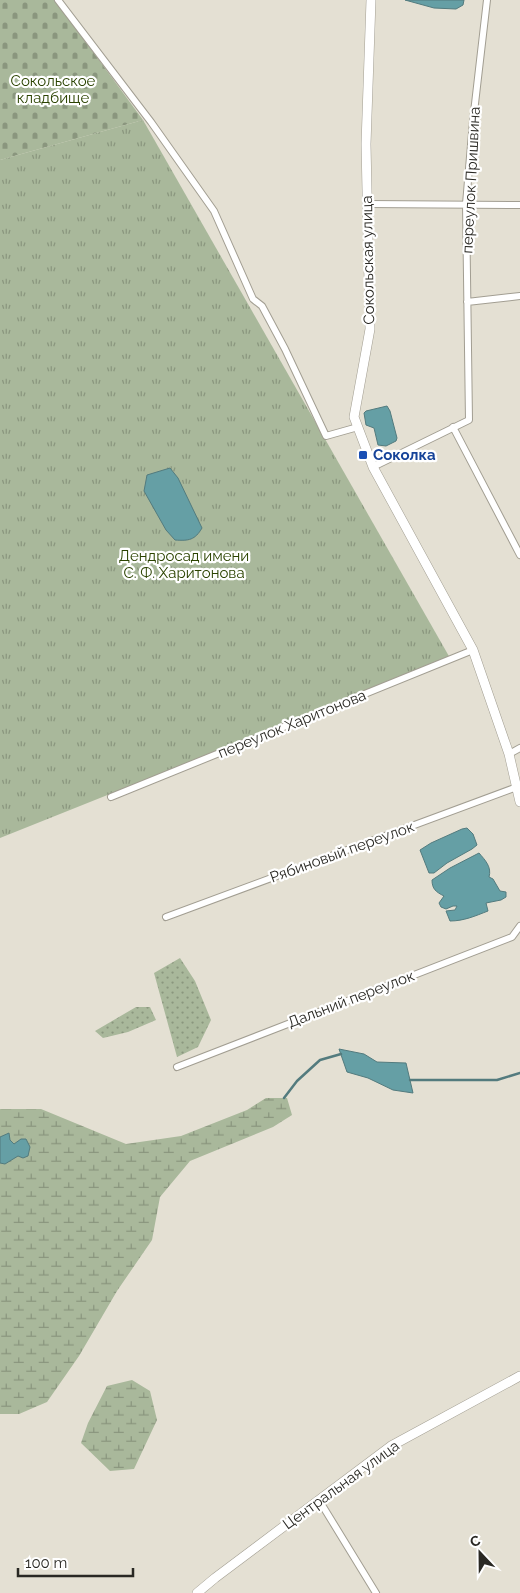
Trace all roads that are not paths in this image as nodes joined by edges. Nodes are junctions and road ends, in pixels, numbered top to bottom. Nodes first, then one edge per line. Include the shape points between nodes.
1 (58, 0) edge
2 (372, 0) edge
3 (488, 0) edge
4 (368, 204) junction
5 (466, 204) junction
6 (520, 205) edge
7 (520, 296) edge
8 (467, 302) junction
9 (453, 427) junction
10 (358, 428) junction
11 (373, 467) junction
12 (520, 555) edge
13 (473, 650) junction
14 (520, 748) edge
15 (510, 754) junction
16 (517, 788) junction
17 (111, 797) dead end
18 (520, 802) edge
19 (166, 917) dead end
20 (520, 926) edge
21 (177, 1067) dead end
22 (520, 1376) edge
23 (319, 1500) junction
24 (197, 1593) edge
25 (376, 1593) edge

1 - 10 street via 214,211 253,298 262,306 276,332 326,436
2 - 4 street, Сокольская улица via 366,144
3 - 5 street, переулок Пришвина
4 - 5 street
4 - 10 street, Сокольская улица via 370,329 354,417
5 - 6 street
5 - 8 street, переулок Пришвина
7 - 8 street
8 - 9 street, переулок Пришвина via 469,420
9 - 11 street
9 - 12 street
10 - 11 street, Сокольская улица
11 - 13 street, Сокольская улица
13 - 15 street, Сокольская улица
13 - 17 street, переулок Харитонова
14 - 15 street
15 - 16 street, Сокольская улица
16 - 18 street, Сокольская улица
16 - 19 street, Рябиновый переулок
20 - 21 street, Дальний переулок via 512,937
22 - 23 street, Центральная улица via 391,1446
23 - 24 street, Центральная улица
23 - 25 street

